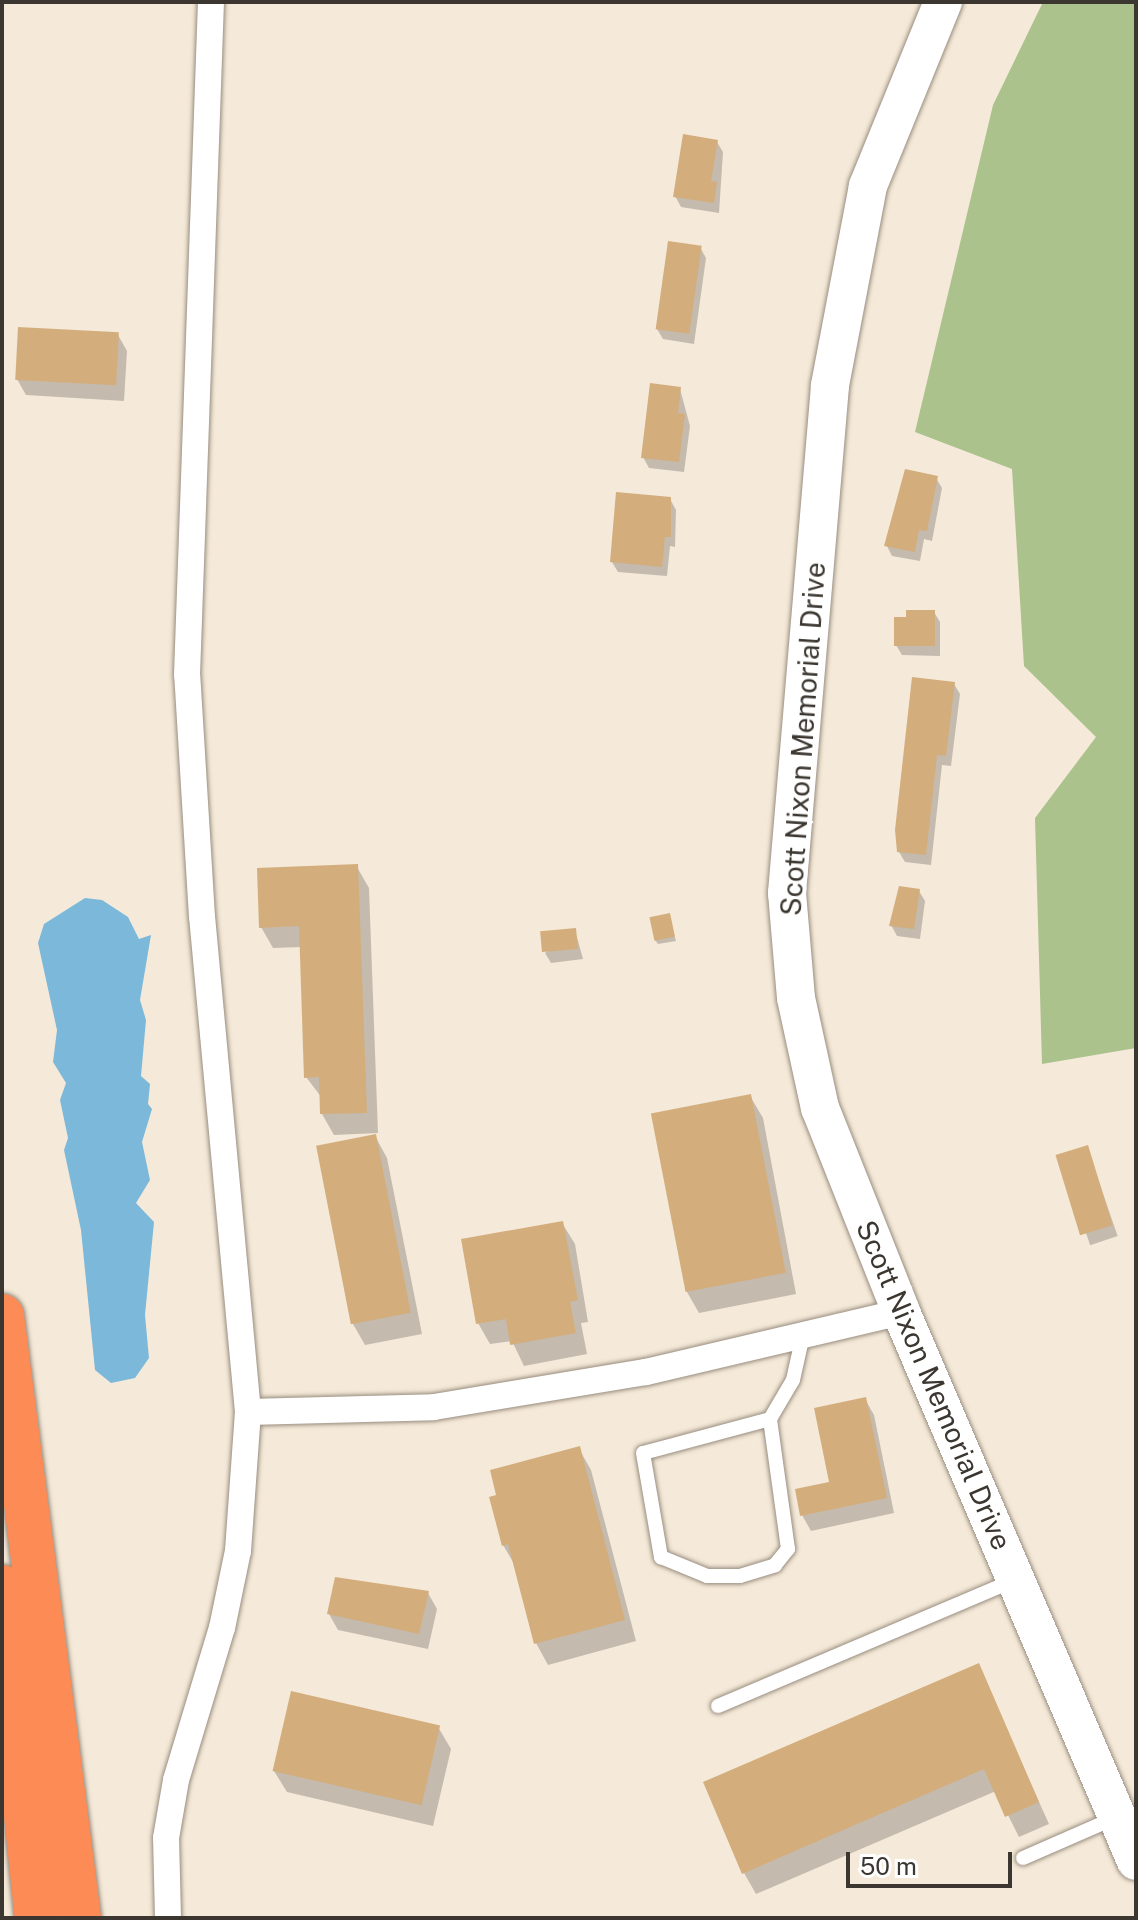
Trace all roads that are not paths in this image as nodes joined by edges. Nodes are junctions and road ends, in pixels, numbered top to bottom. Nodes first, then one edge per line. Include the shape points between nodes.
1 (211, 2) edge
2 (943, 2) edge
3 (901, 1312) junction
4 (2, 1316) edge
5 (803, 1335) junction
6 (248, 1412) junction
7 (770, 1419) junction
8 (1015, 1580) junction
9 (2, 1587) edge
10 (718, 1706) dead end
11 (1117, 1817) junction
12 (1023, 1858) dead end
13 (1136, 1861) edge
14 (37, 1918) edge
15 (79, 1918) edge
16 (168, 1918) edge

1 - 6 street via 187,675 202,917
2 - 3 main road, Scott Nixon Memorial Drive via 868,186 830,386 787,893 796,998 820,1108
3 - 5 street
3 - 8 main road, Scott Nixon Memorial Drive
4 - 15 highway
5 - 6 street via 646,1372 434,1407
5 - 7 lane via 793,1380
6 - 16 street via 238,1551 222,1628 176,1780 166,1838
7 - 7 lane via 788,1549 775,1565 740,1576 707,1576 661,1557 643,1453
8 - 10 lane
8 - 11 main road, Scott Nixon Memorial Drive
9 - 14 highway
11 - 12 lane
11 - 13 main road, Scott Nixon Memorial Drive

